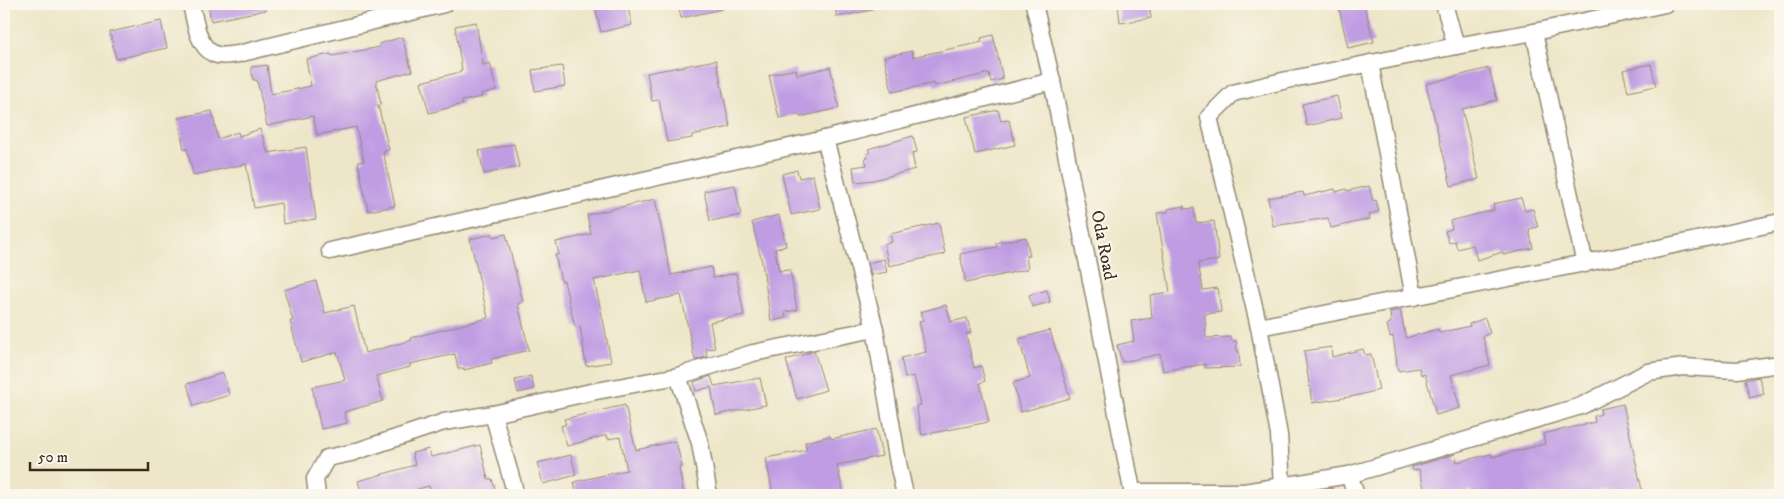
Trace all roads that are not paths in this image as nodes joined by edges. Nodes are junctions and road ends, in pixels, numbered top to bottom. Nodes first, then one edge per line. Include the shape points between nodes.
1 (191, 4) edge
2 (444, 4) edge
3 (1034, 4) edge
4 (1444, 4) edge
5 (1665, 4) edge
6 (1534, 32) junction
7 (1456, 46) junction
8 (1370, 63) junction
9 (1052, 82) junction
10 (825, 139) junction
11 (1780, 222) edge
12 (330, 251) dead end
13 (1585, 264) junction
14 (1414, 297) junction
15 (1259, 327) junction
16 (874, 329) junction
17 (1780, 364) edge
18 (678, 376) junction
19 (493, 414) junction
20 (1349, 474) junction
21 (1282, 487) junction
22 (1132, 493) edge
23 (317, 495) edge
24 (516, 495) edge
25 (709, 495) edge
26 (905, 495) edge
27 (1356, 495) edge

1 - 2 street via 201,41 213,54 220,56
3 - 9 street, Oda Road
4 - 7 street
5 - 6 street
6 - 7 street
6 - 13 street
7 - 8 street
8 - 14 street
8 - 15 street via 1233,93 1209,117
9 - 10 street
9 - 22 street, Oda Road
10 - 12 street
10 - 16 street
11 - 13 street
13 - 14 street
14 - 15 street
15 - 21 street via 1279,435
16 - 18 street via 753,353
16 - 26 street
17 - 20 street via 1738,370 1684,367 1648,372 1581,406
18 - 19 street
18 - 25 street via 700,443
19 - 23 street via 444,422 327,458 315,479
19 - 24 street
20 - 21 street
20 - 27 street
21 - 22 street via 1244,492

